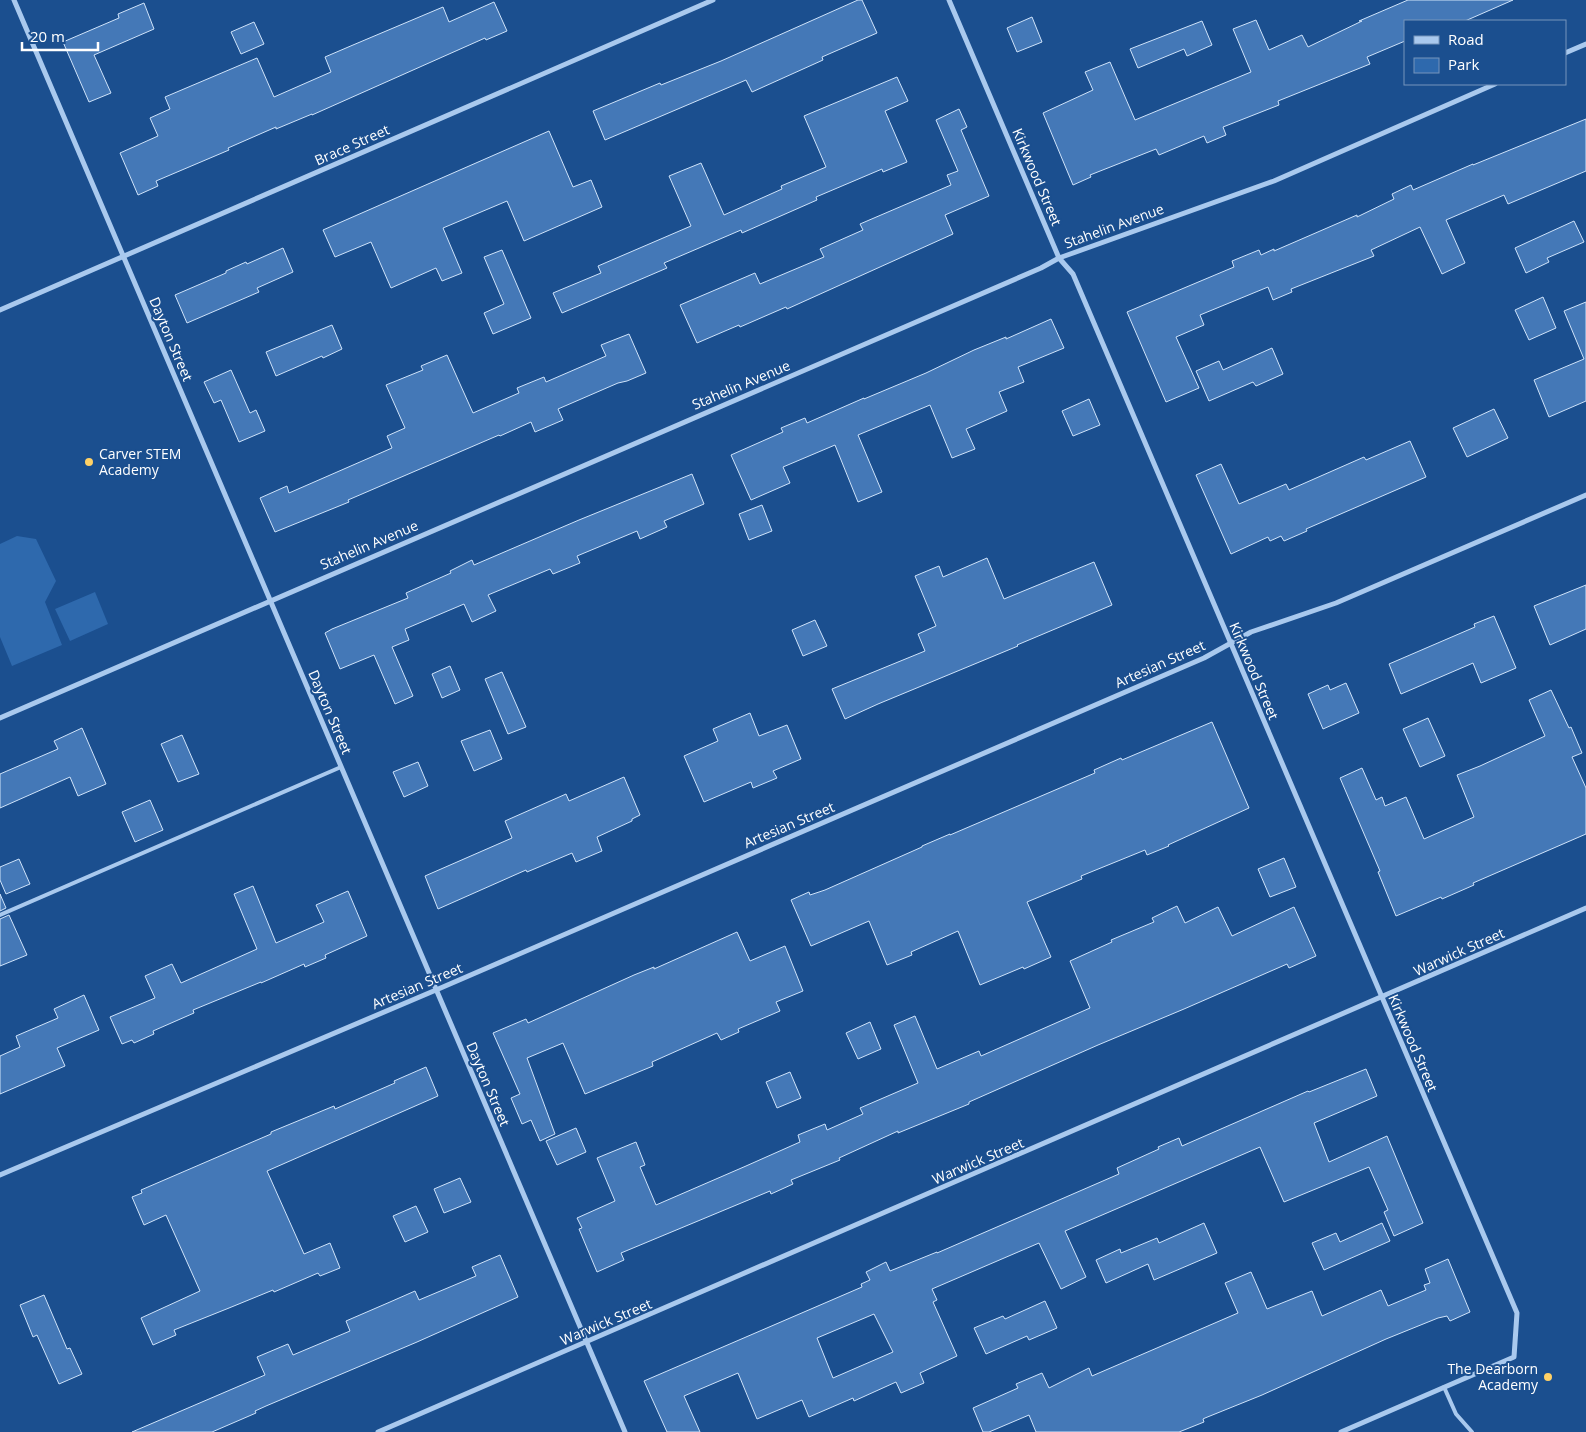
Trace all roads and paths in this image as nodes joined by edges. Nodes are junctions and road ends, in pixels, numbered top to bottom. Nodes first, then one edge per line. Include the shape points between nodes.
1 (14, 0) edge
2 (713, 0) edge
3 (949, 0) edge
4 (1586, 44) edge
5 (1566, 53) edge
6 (1494, 85) edge
7 (124, 257) junction
8 (1059, 258) junction
9 (0, 310) edge
10 (1586, 495) edge
11 (270, 600) junction
12 (1231, 644) junction
13 (0, 718) edge
14 (341, 767) junction
15 (1586, 908) edge
16 (0, 915) edge
17 (436, 990) junction
18 (1381, 998) junction
19 (0, 1175) edge
20 (587, 1343) junction
21 (1444, 1387) junction
22 (378, 1432) edge
23 (624, 1432) edge
24 (1341, 1432) edge
25 (1472, 1432) edge

1 - 7 street, Dayton Street
2 - 7 street, Brace Street
3 - 8 street, Kirkwood Street
4 - 5 street
6 - 8 street, Stahelin Avenue via 1274,181
7 - 9 street, Brace Street
7 - 11 street, Dayton Street
8 - 11 street, Stahelin Avenue
8 - 12 street, Kirkwood Street via 1073,274
10 - 12 street, Artesian Street via 1336,603 1251,632
11 - 13 street, Stahelin Avenue
11 - 14 street, Dayton Street
12 - 17 street, Artesian Street
12 - 18 street, Kirkwood Street
14 - 16 lane
14 - 17 street, Dayton Street
15 - 18 street, Warwick Street
17 - 19 street, Artesian Street
17 - 20 street, Dayton Street
18 - 20 street, Warwick Street
18 - 21 street, Kirkwood Street via 1517,1313 1514,1357
20 - 22 street, Warwick Street
20 - 23 street, Dayton Street
21 - 24 street
21 - 25 lane via 1456,1414

